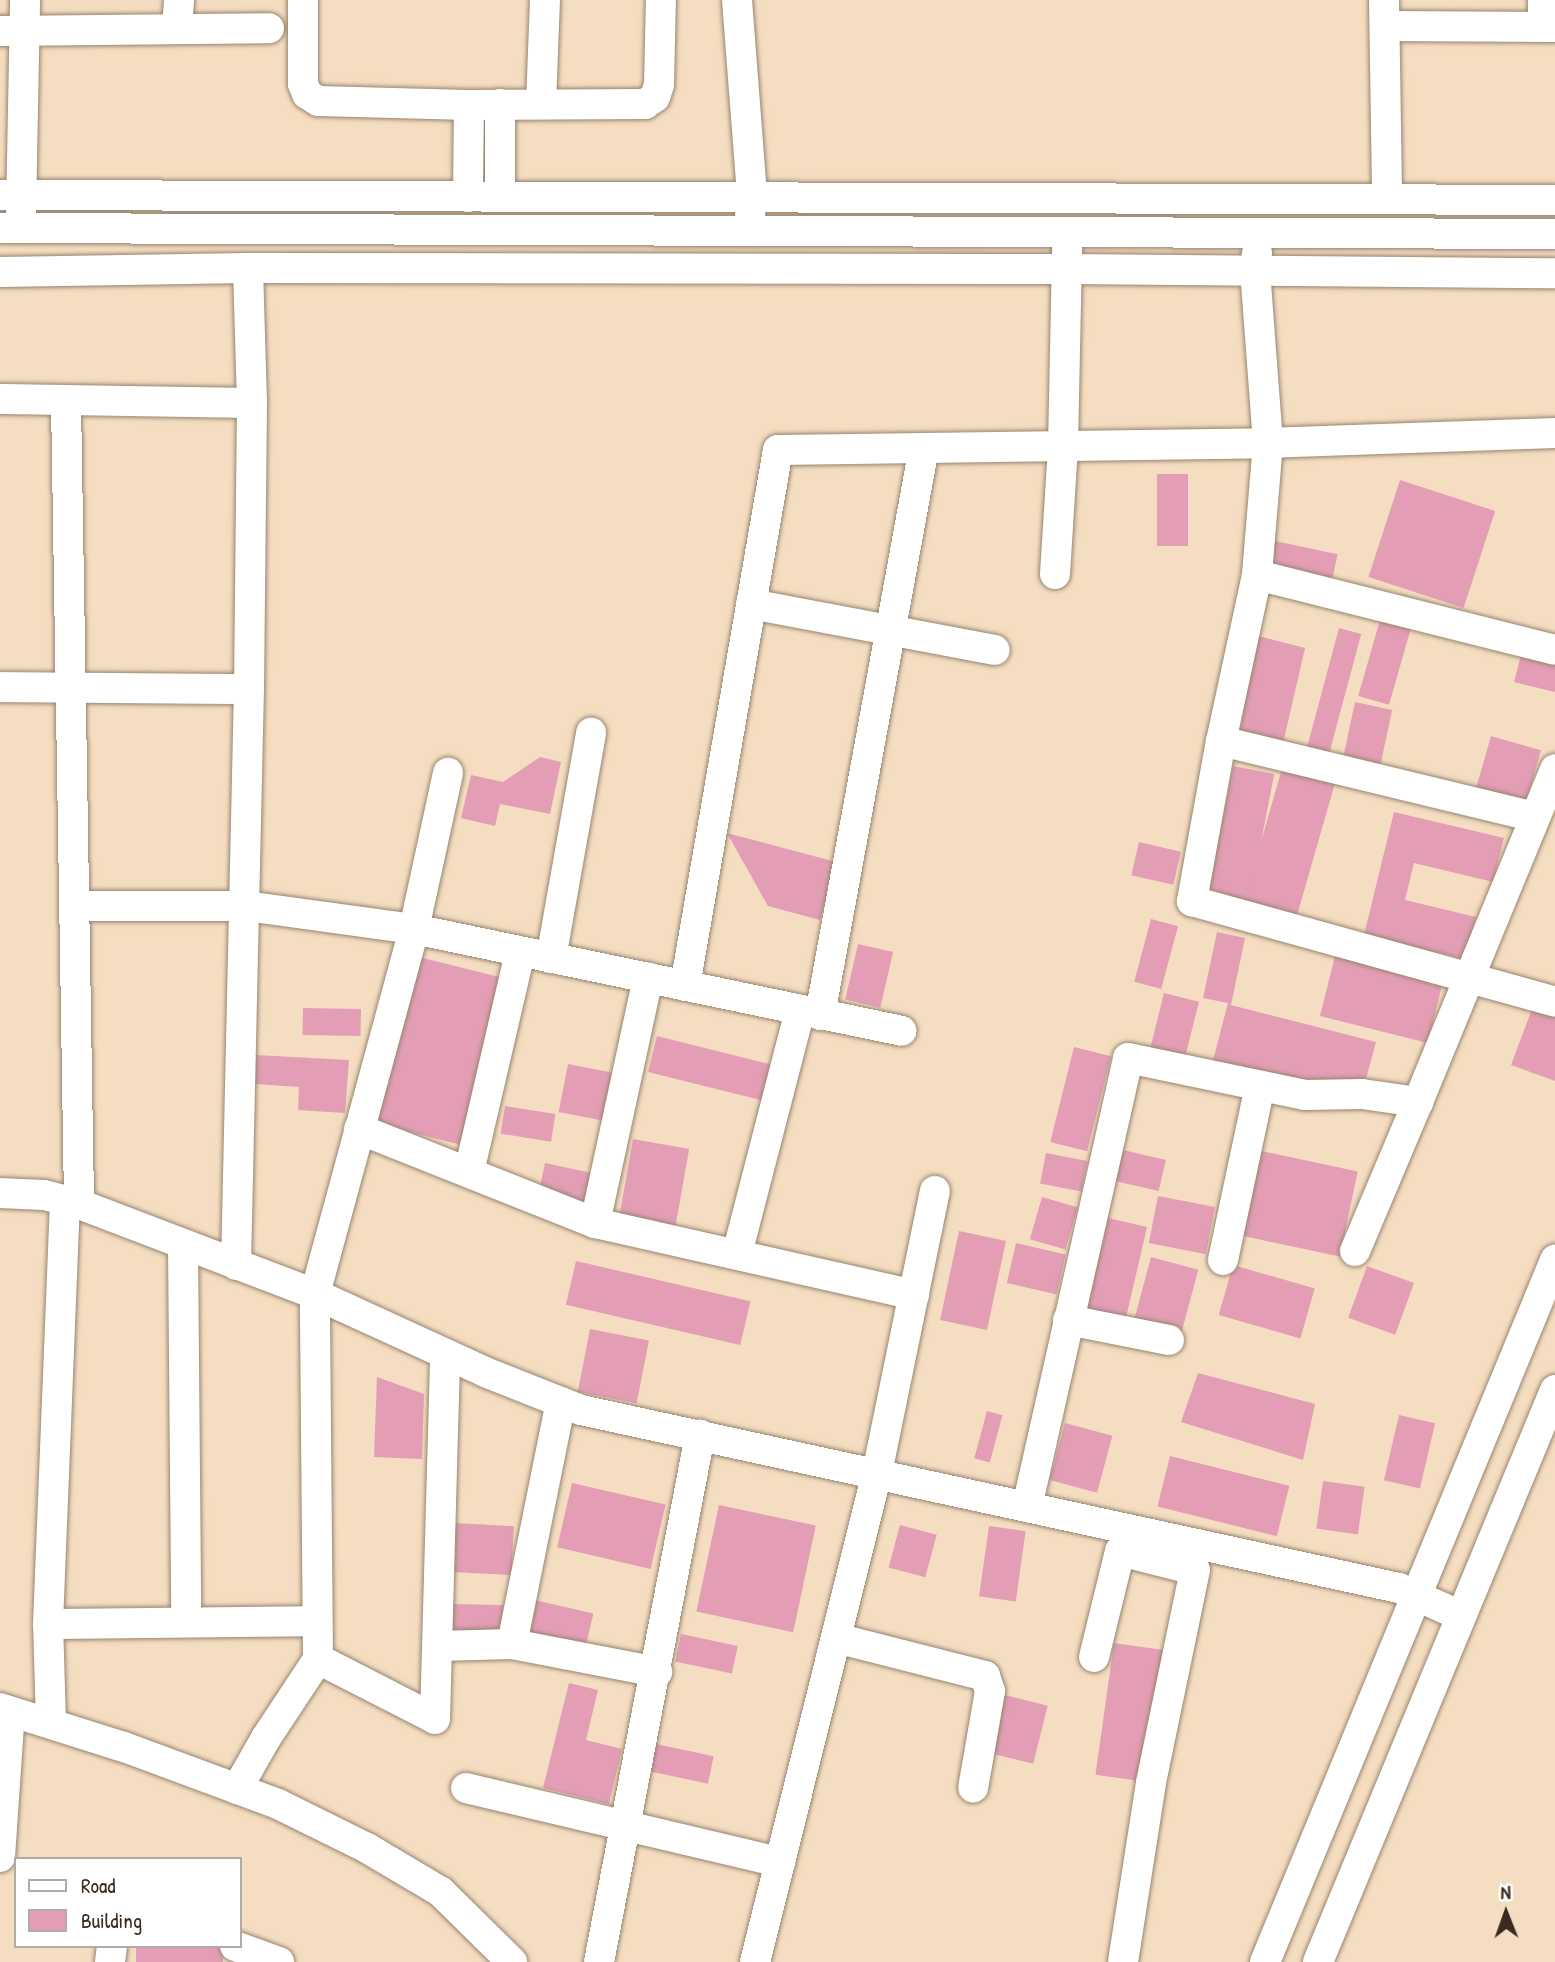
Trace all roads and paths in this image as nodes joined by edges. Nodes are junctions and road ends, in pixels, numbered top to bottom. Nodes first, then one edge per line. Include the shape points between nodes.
1 (25, 0) edge
2 (303, 0) edge
3 (545, 0) edge
4 (660, 0) edge
5 (737, 0) edge
6 (1384, 13) edge
7 (178, 15) edge
8 (1547, 18) edge
9 (269, 28) dead end
10 (13, 30) edge
11 (469, 104) junction
12 (500, 104) junction
13 (541, 104) junction
14 (11, 195) edge
15 (500, 196) junction
16 (468, 197) junction
17 (752, 197) junction
18 (1387, 199) junction
19 (1555, 200) edge
20 (10, 228) edge
21 (748, 229) junction
22 (1068, 230) junction
23 (1259, 232) junction
24 (1555, 234) edge
25 (248, 268) junction
26 (1067, 269) junction
27 (1255, 270) junction
28 (0, 272) edge
29 (1555, 273) edge
30 (0, 399) edge
31 (66, 400) junction
32 (253, 403) junction
33 (1555, 433) edge
34 (1268, 443) junction
35 (1063, 446) junction
36 (924, 448) junction
37 (1055, 574) dead end
38 (1257, 575) junction
39 (751, 604) junction
40 (891, 629) junction
41 (995, 650) dead end
42 (1555, 650) edge
43 (0, 687) edge
44 (70, 688) junction
45 (249, 690) junction
46 (591, 733) dead end
47 (1221, 741) junction
48 (1555, 769) edge
49 (448, 773) dead end
50 (1535, 817) junction
51 (74, 906) junction
52 (247, 906) junction
53 (414, 929) junction
54 (520, 952) junction
55 (551, 958) junction
56 (1468, 977) junction
57 (648, 978) junction
58 (685, 986) junction
59 (1555, 1002) edge
60 (810, 1013) junction
61 (901, 1031) dead end
62 (1260, 1086) junction
63 (1418, 1102) junction
64 (359, 1129) junction
65 (469, 1172) junction
66 (935, 1191) dead end
67 (0, 1193) edge
68 (72, 1202) junction
69 (595, 1223) junction
70 (183, 1244) junction
71 (1355, 1251) dead end
72 (737, 1254) junction
73 (1223, 1260) dead end
74 (1555, 1260) edge
75 (236, 1265) junction
76 (314, 1294) junction
77 (914, 1295) junction
78 (1068, 1320) junction
79 (1169, 1340) dead end
80 (445, 1354) junction
81 (1555, 1390) edge
82 (561, 1402) junction
83 (700, 1435) junction
84 (877, 1473) junction
85 (1027, 1507) junction
86 (1122, 1540) junction
87 (1416, 1595) junction
88 (1461, 1616) junction
89 (316, 1621) junction
90 (186, 1622) junction
91 (48, 1624) junction
92 (836, 1638) junction
93 (512, 1644) junction
94 (438, 1646) junction
95 (1094, 1657) dead end
96 (318, 1658) junction
97 (657, 1672) junction
98 (5, 1710) edge
99 (51, 1723) junction
100 (466, 1788) dead end
101 (973, 1788) dead end
102 (237, 1789) junction
103 (626, 1824) junction
104 (0, 1857) edge
105 (780, 1862) junction
106 (240, 1948) edge
107 (279, 1962) edge
108 (512, 1962) edge
109 (599, 1962) edge
110 (755, 1962) edge
111 (1123, 1962) edge
112 (1265, 1962) edge
113 (1318, 1962) edge

1 - 10 street
2 - 11 street via 303,84 307,94 318,101
3 - 13 street
4 - 13 street via 655,97 645,104
5 - 17 street
6 - 8 street
6 - 18 street
7 - 9 street
7 - 10 street
10 - 14 street
11 - 12 street
11 - 16 street
12 - 13 street
12 - 15 street
14 - 16 street
14 - 20 street
15 - 16 street
15 - 17 street
17 - 18 street
17 - 21 street
18 - 19 street
20 - 21 street
21 - 22 street
22 - 23 street
22 - 26 street
23 - 24 street
23 - 27 street
25 - 26 street
25 - 28 street
25 - 32 street
26 - 27 street
26 - 35 street
27 - 29 street
27 - 34 street
30 - 31 street
31 - 32 street
31 - 44 street
32 - 45 street
33 - 34 street
34 - 35 street
34 - 38 street
35 - 36 street
35 - 37 street
36 - 39 street via 778,450
36 - 40 street
38 - 42 street
38 - 47 street
39 - 40 street
39 - 58 street
40 - 41 street
40 - 60 street
43 - 44 street
44 - 45 street
44 - 51 street
45 - 52 street
46 - 55 street
47 - 50 street
47 - 56 street via 1192,901
48 - 50 street
49 - 53 street
50 - 56 street
51 - 52 street
51 - 68 street
52 - 53 street
52 - 75 street
53 - 54 street
53 - 64 street
54 - 55 street
54 - 65 street
55 - 57 street
56 - 59 street
56 - 63 street
57 - 58 street
57 - 69 street
58 - 60 street
60 - 61 street
60 - 72 street
62 - 63 street via 1305,1095 1362,1094
62 - 73 street
62 - 78 street via 1128,1058
63 - 71 street
64 - 65 street
64 - 76 street
65 - 69 street
66 - 77 street
67 - 68 street
68 - 70 street
68 - 91 street
69 - 72 street
70 - 75 street
70 - 90 street
72 - 77 street
74 - 87 street
75 - 76 street
76 - 80 street
76 - 89 street
77 - 84 street
78 - 79 street
78 - 85 street
80 - 82 street
80 - 94 street
81 - 88 street
82 - 83 street
82 - 93 street
83 - 84 street
83 - 97 street
84 - 85 street
84 - 92 street
85 - 86 street
86 - 87 street via 1399,1588
86 - 95 street
86 - 111 street via 1195,1570 1151,1783
87 - 88 street
87 - 112 street
88 - 113 street
89 - 90 street
89 - 96 street
90 - 91 street
91 - 99 street
92 - 101 street via 985,1676 990,1691
92 - 105 street
93 - 94 street
93 - 97 street
94 - 96 street via 435,1718
96 - 102 street
97 - 103 street
98 - 99 street
98 - 104 street
99 - 102 street
100 - 103 street
102 - 108 street via 368,1847 441,1892
103 - 105 street
103 - 109 street
105 - 110 street
106 - 107 street

